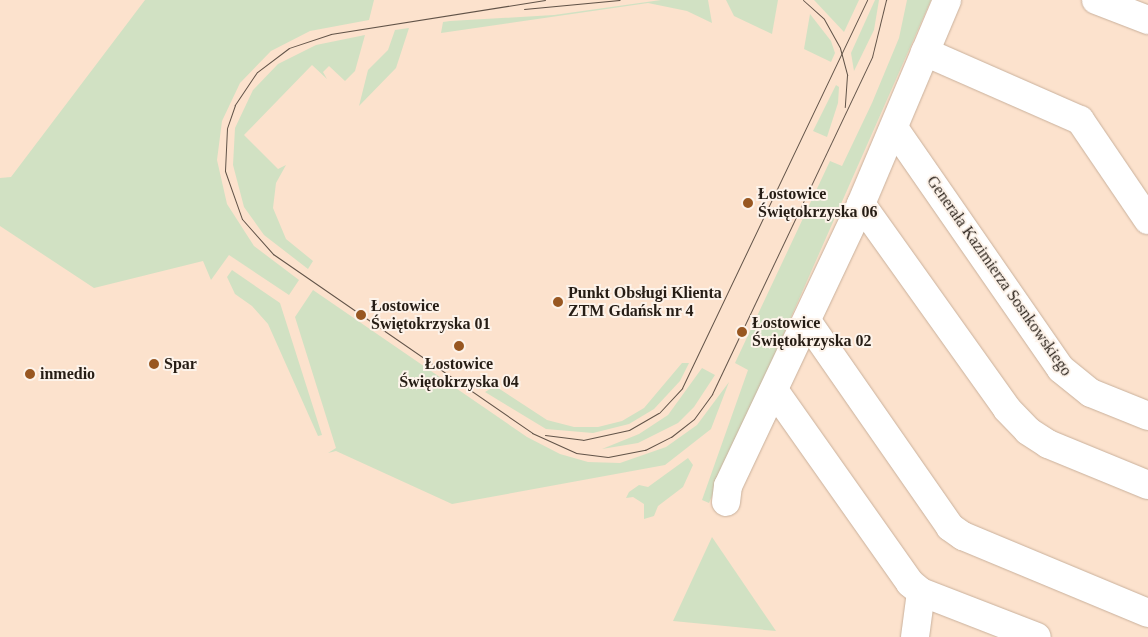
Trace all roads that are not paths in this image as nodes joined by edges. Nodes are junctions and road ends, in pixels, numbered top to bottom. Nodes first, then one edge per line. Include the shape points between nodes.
1 (947, 0) edge
2 (1096, 0) edge
3 (1148, 20) edge
4 (925, 52) junction
5 (894, 128) junction
6 (861, 204) junction
7 (1148, 220) edge
8 (807, 321) junction
9 (774, 390) junction
10 (1148, 416) edge
11 (1148, 485) edge
12 (726, 502) dead end
13 (921, 592) junction
14 (1148, 612) edge
15 (915, 637) edge
16 (1037, 637) edge

1 - 4 street
2 - 3 street
4 - 5 street
4 - 7 street via 1080,120
5 - 6 street
5 - 10 street, Generała Kazimierza Sosnkowskiego via 1058,366 1091,393
6 - 8 street
6 - 11 street via 1007,409 1028,431 1048,444
8 - 9 street
8 - 14 street via 950,527 963,536
9 - 12 street via 728,486
9 - 13 street via 900,569
13 - 15 street
13 - 16 street

